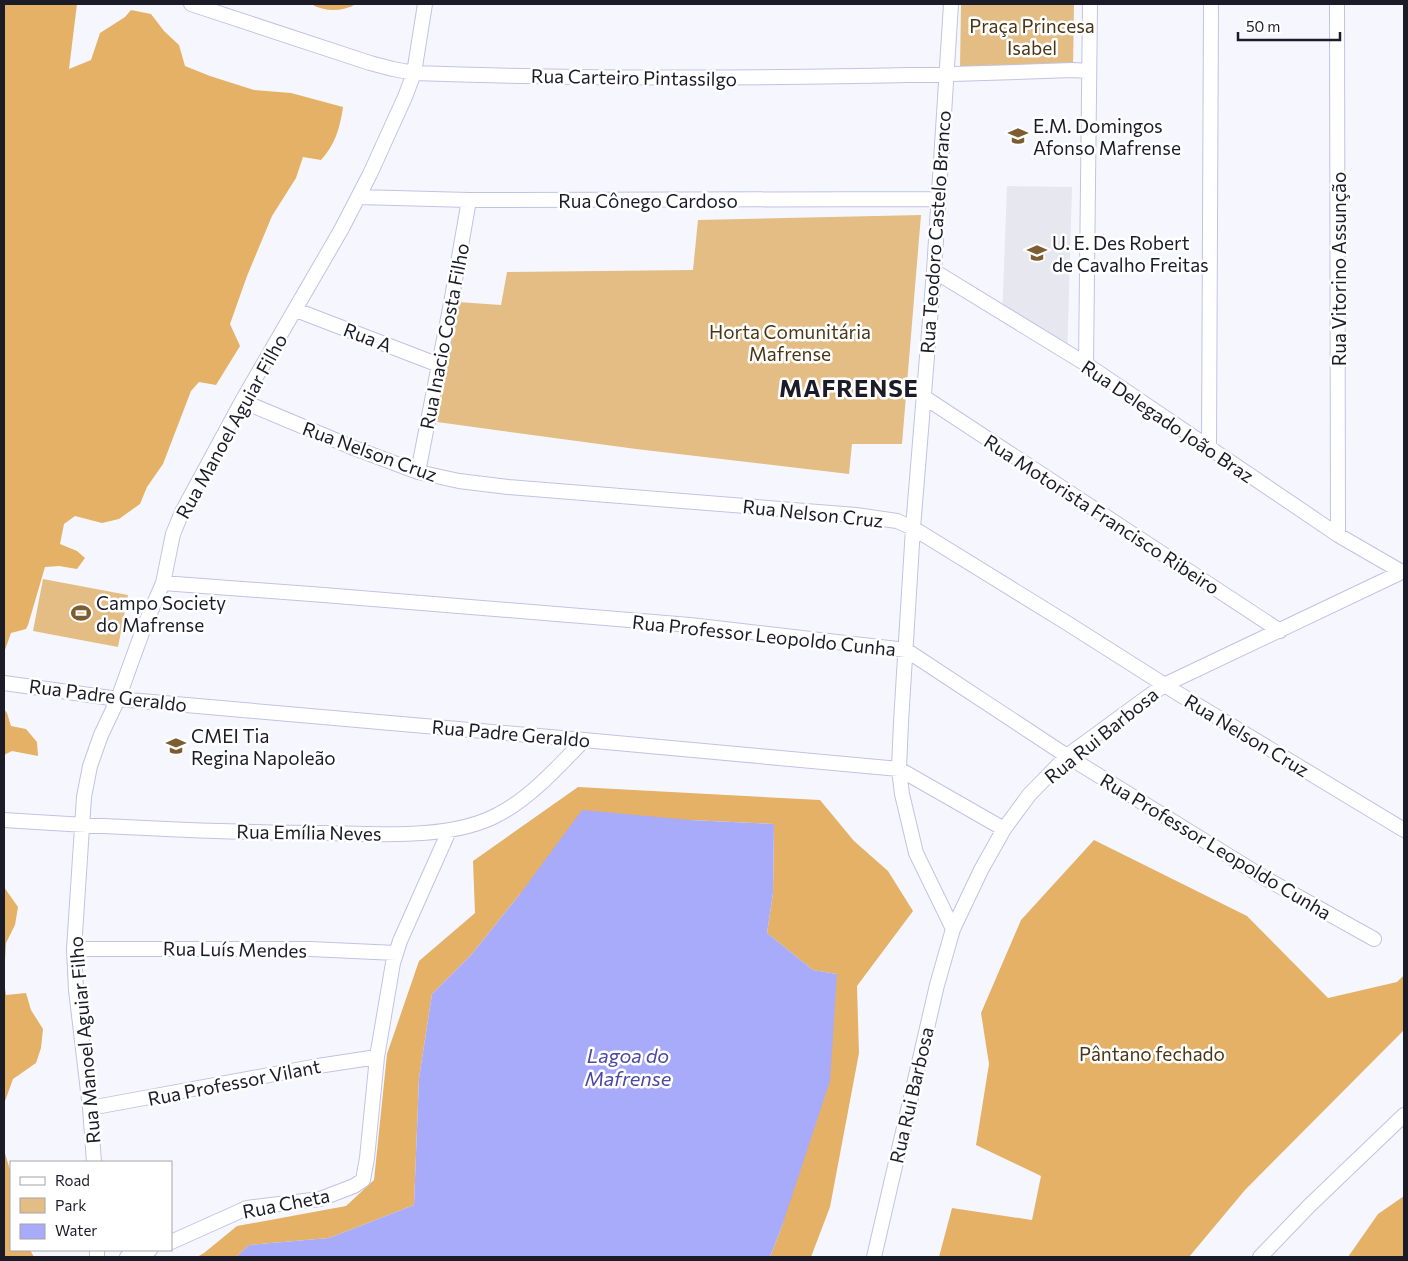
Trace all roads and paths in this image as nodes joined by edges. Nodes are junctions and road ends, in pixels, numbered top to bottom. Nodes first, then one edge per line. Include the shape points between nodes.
1 (191, 4) edge
2 (425, 4) edge
3 (951, 4) edge
4 (1090, 4) edge
5 (1211, 4) edge
6 (1337, 4) edge
7 (1088, 71) junction
8 (414, 73) junction
9 (945, 74) junction
10 (358, 197) junction
11 (938, 199) junction
12 (469, 200) junction
13 (934, 271) junction
14 (296, 310) junction
15 (1086, 364) junction
16 (439, 365) junction
17 (924, 397) junction
18 (242, 401) junction
19 (1209, 448) junction
20 (418, 472) junction
21 (913, 528) junction
22 (1338, 535) junction
23 (1403, 572) edge
24 (163, 583) junction
25 (1280, 631) junction
26 (906, 650) junction
27 (4, 683) edge
28 (1164, 685) junction
29 (118, 699) junction
30 (584, 740) junction
31 (1067, 756) junction
32 (899, 770) junction
33 (4, 820) edge
34 (83, 826) junction
35 (1004, 829) junction
36 (1404, 830) edge
37 (449, 831) junction
38 (954, 929) junction
39 (1374, 939) dead end
40 (74, 949) junction
41 (396, 952) junction
42 (377, 1057) junction
43 (90, 1108) junction
44 (1404, 1115) edge
45 (94, 1161) edge
46 (172, 1242) edge
47 (147, 1251) edge
48 (127, 1257) edge
49 (874, 1257) edge
50 (1260, 1257) edge

1 - 8 street, Rua Carteiro Pintassilgo via 362,60
2 - 8 street, Rua Manoel Aguiar Filho
3 - 9 street, Rua Teodoro Castelo Branco
4 - 7 street
5 - 19 street
6 - 22 street, Rua Vitorino Assunção
7 - 9 street, Rua Carteiro Pintassilgo
7 - 15 street
8 - 9 street, Rua Carteiro Pintassilgo via 678,79
8 - 10 street, Rua Manoel Aguiar Filho
9 - 11 street, Rua Teodoro Castelo Branco
10 - 12 street, Rua Cônego Cardoso
10 - 14 street, Rua Manoel Aguiar Filho
11 - 12 street, Rua Cônego Cardoso
11 - 13 street, Rua Teodoro Castelo Branco
12 - 16 street, Rua Inacio Costa Filho
13 - 15 street, Rua Delegado João Braz
13 - 17 street, Rua Teodoro Castelo Branco
14 - 16 street, Rua A
14 - 18 street, Rua Manoel Aguiar Filho
15 - 19 street, Rua Delegado João Braz
16 - 20 street, Rua Inacio Costa Filho
17 - 21 street, Rua Teodoro Castelo Branco
17 - 25 street, Rua Motorista Francisco Ribeiro
18 - 20 street, Rua Nelson Cruz
18 - 24 street, Rua Manoel Aguiar Filho via 177,523
19 - 22 street, Rua Delegado João Braz
20 - 21 street, Rua Nelson Cruz via 508,487 880,517
21 - 26 street, Rua Teodoro Castelo Branco
21 - 28 street, Rua Nelson Cruz
22 - 23 street, Rua Delegado João Braz
23 - 25 street, Rua Rui Barbosa
24 - 26 street, Rua Professor Leopoldo Cunha via 690,625
24 - 29 street, Rua Manoel Aguiar Filho
25 - 28 street, Rua Rui Barbosa
26 - 31 street, Rua Professor Leopoldo Cunha
26 - 32 street, Rua Teodoro Castelo Branco
27 - 29 street, Rua Padre Geraldo
28 - 31 street, Rua Rui Barbosa
28 - 36 street, Rua Nelson Cruz
29 - 30 street, Rua Padre Geraldo
29 - 34 street, Rua Manoel Aguiar Filho via 88,772
30 - 32 street, Rua Padre Geraldo
30 - 37 street, Rua Emília Neves via 521,800 499,815
31 - 35 street, Rua Rui Barbosa via 1029,795
31 - 39 street, Rua Professor Leopoldo Cunha via 1263,877
32 - 35 street, Rua Padre Geraldo
32 - 38 street, Rua Teodoro Castelo Branco via 916,853
33 - 34 street, Rua Emília Neves
34 - 37 street, Rua Emília Neves via 261,833
34 - 40 street, Rua Manoel Aguiar Filho
35 - 38 street, Rua Rui Barbosa
37 - 41 street, Rua Cheta
38 - 49 street, Rua Rui Barbosa via 936,985
40 - 41 street, Rua Luís Mendes
40 - 43 street, Rua Manoel Aguiar Filho
41 - 42 street, Rua Cheta
42 - 43 street, Rua Professor Vilant
42 - 46 street, Rua Cheta via 364,1180 320,1199 247,1208
43 - 45 street, Rua Manoel Aguiar Filho
44 - 50 street
47 - 48 street

